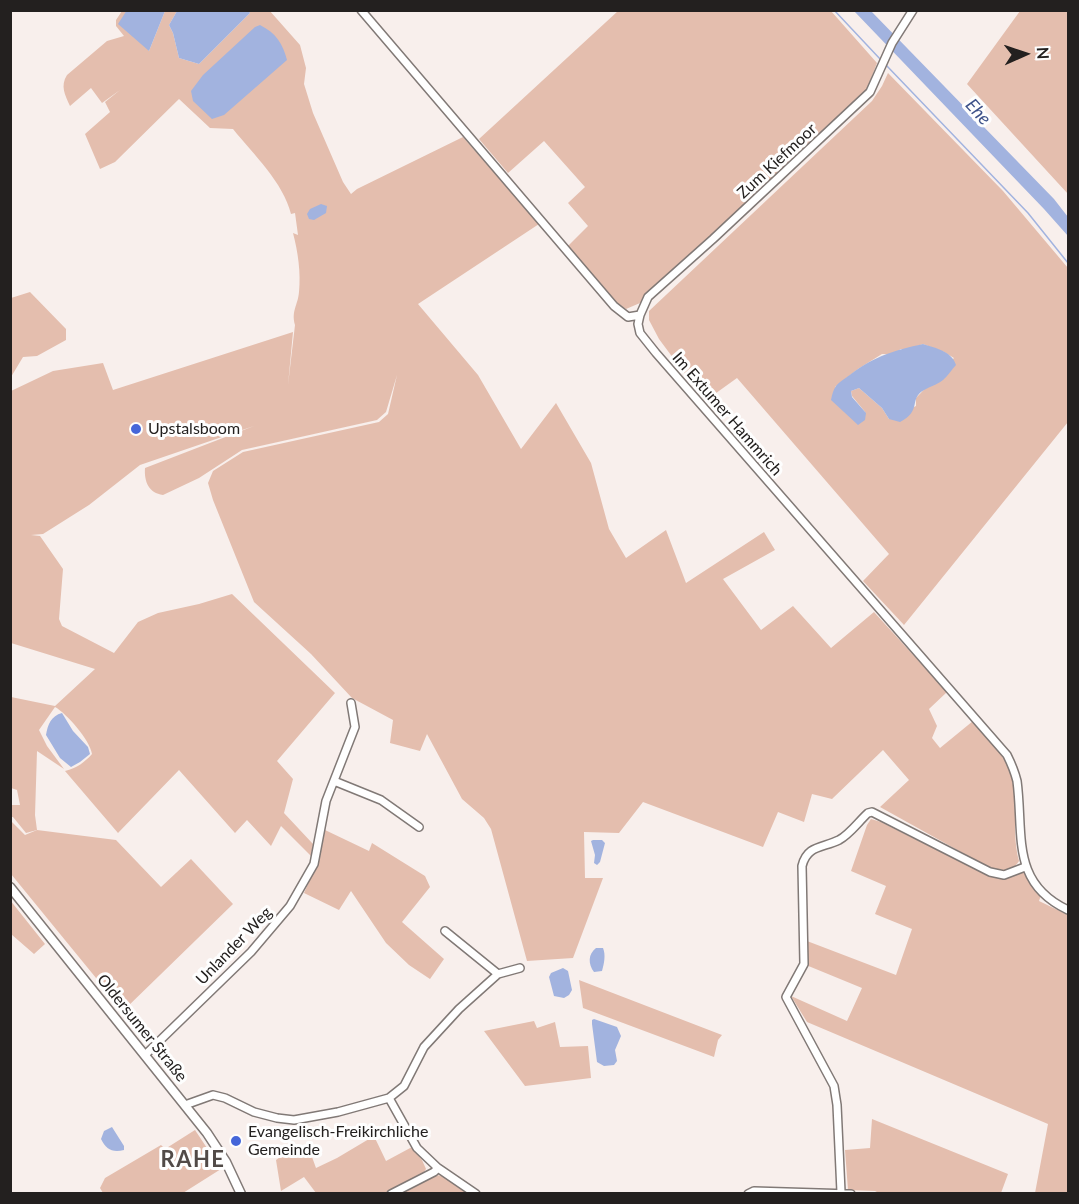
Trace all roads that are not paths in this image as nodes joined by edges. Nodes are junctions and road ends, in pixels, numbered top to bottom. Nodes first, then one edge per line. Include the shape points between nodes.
1 (361, 10) edge
2 (911, 13) edge
3 (640, 315) junction
4 (351, 703) dead end
5 (333, 782) junction
6 (419, 827) dead end
7 (1025, 867) junction
8 (10, 887) edge
9 (1068, 910) edge
10 (445, 931) dead end
11 (520, 968) dead end
12 (498, 974) junction
13 (145, 1055) junction
14 (389, 1098) junction
15 (185, 1105) junction
16 (438, 1168) junction
17 (841, 1192) edge
18 (241, 1194) edge
19 (391, 1194) edge
20 (476, 1194) edge
21 (748, 1194) edge
22 (851, 1194) edge

1 - 3 street via 614,306 628,317
2 - 3 street, Zum Kiefmoor via 892,43 870,92 648,297
3 - 7 street, Im Extumer Hammrich via 640,333 656,353 1008,755 1017,779
4 - 5 street, Unlander Weg via 355,727
5 - 6 street via 381,801
5 - 13 street, Unlander Weg via 314,864 290,906 251,952
7 - 9 street via 1044,896
7 - 17 street via 1004,875 990,872 872,812 839,840 811,850 804,858 804,964 786,997 834,1086
8 - 13 main road, Oldersumer Straße
10 - 12 street
11 - 12 street
12 - 14 street via 424,1047 405,1086
13 - 15 main road, Oldersumer Straße
14 - 15 street via 294,1120 254,1112 213,1095
14 - 16 street via 417,1148
15 - 18 main road, Oldersumer Straße via 226,1162
16 - 19 street
16 - 20 street
17 - 21 street
17 - 22 street

